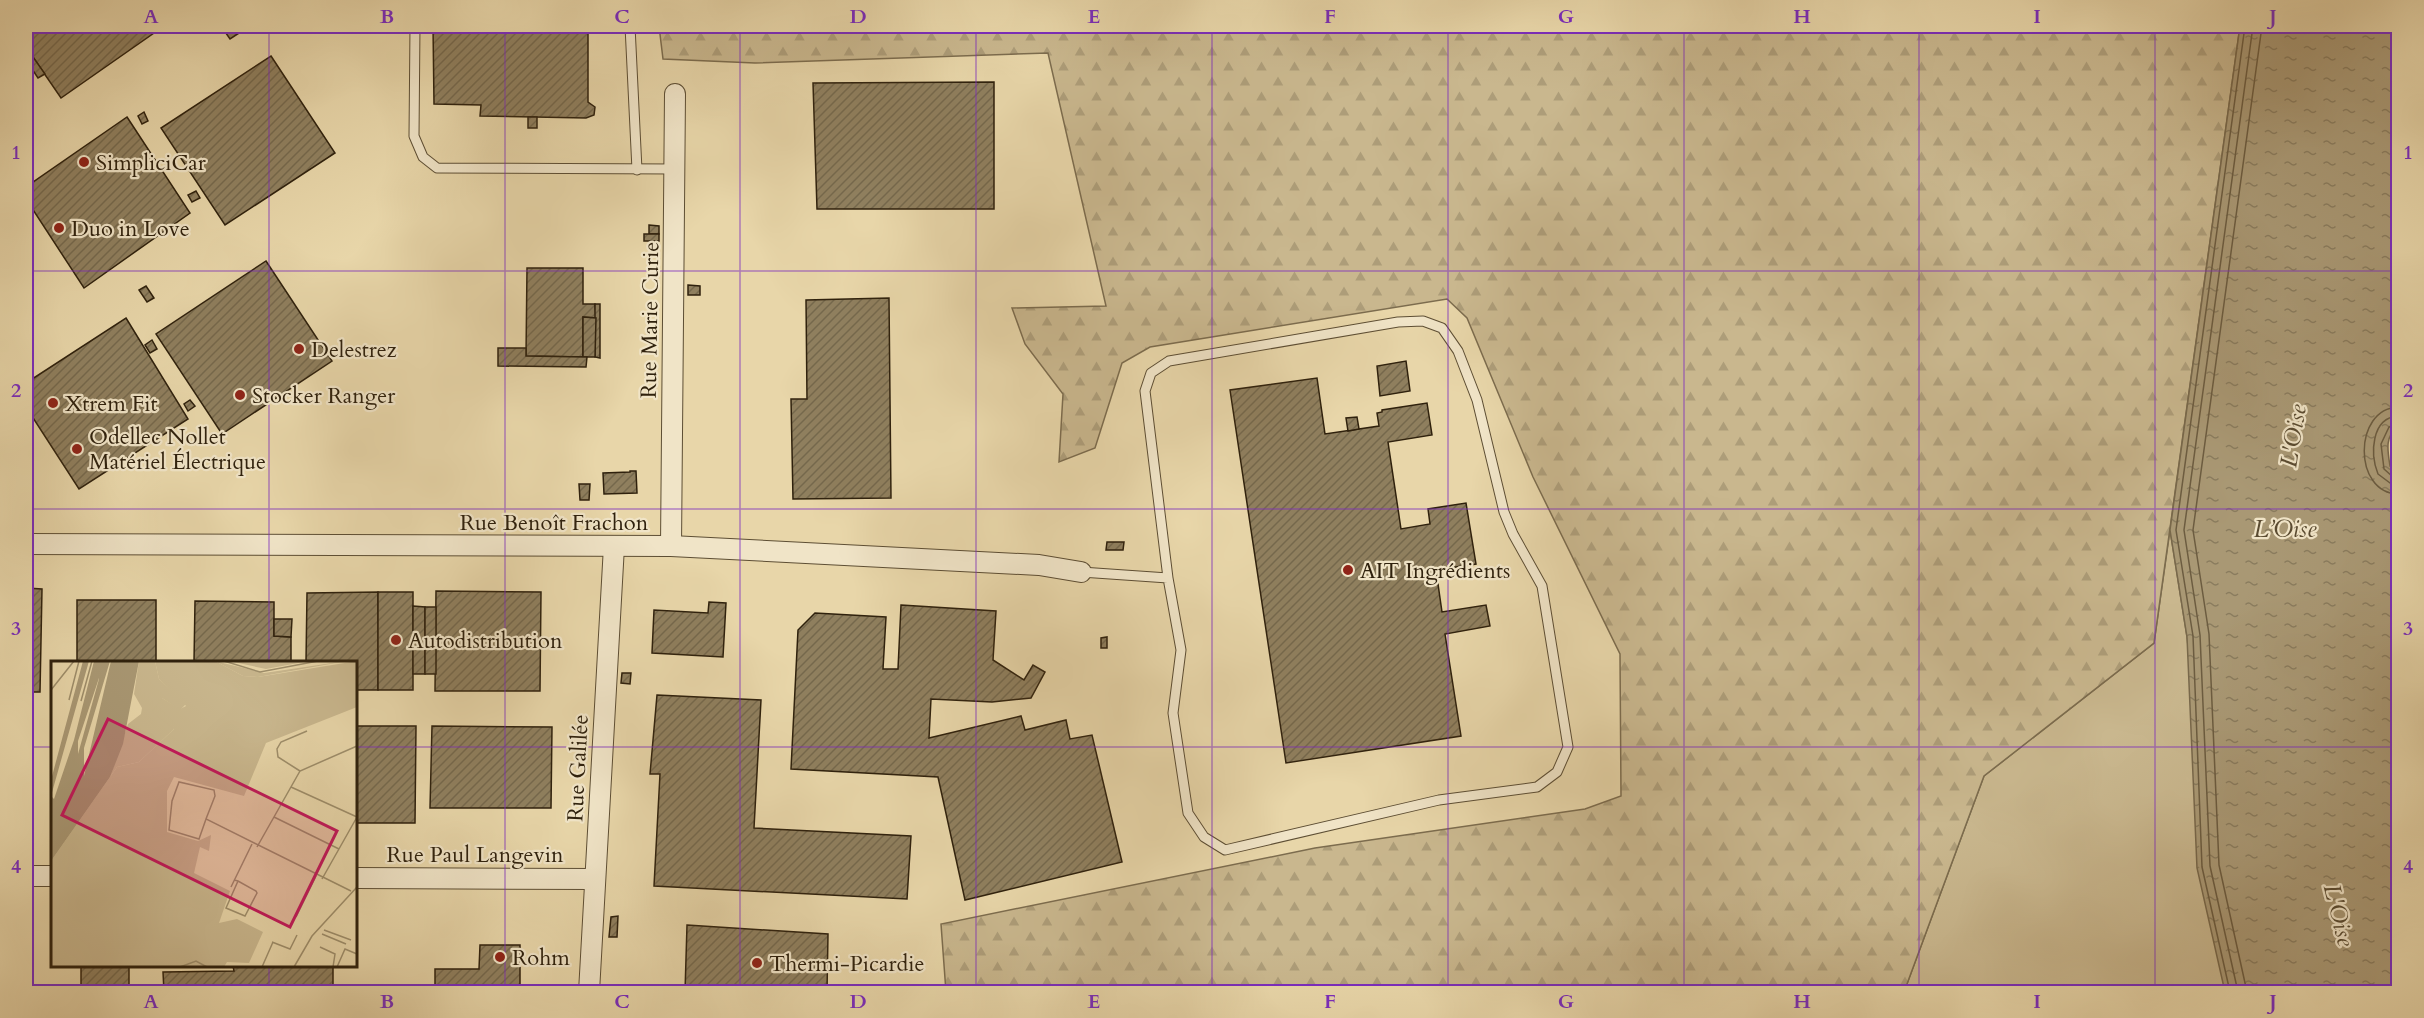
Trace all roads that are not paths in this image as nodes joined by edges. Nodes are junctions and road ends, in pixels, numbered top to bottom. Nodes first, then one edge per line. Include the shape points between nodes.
1 (415, 26) edge
2 (630, 26) edge
3 (675, 94) dead end
4 (675, 169) junction
5 (637, 171) junction
6 (26, 544) edge
7 (614, 546) junction
8 (671, 546) junction
9 (1081, 572) joint
10 (1168, 578) junction
11 (26, 876) edge
12 (51, 876) edge
13 (357, 878) edge
14 (595, 879) junction
15 (589, 993) edge

1 - 5 lane via 414,136 423,157 437,168
2 - 5 lane
3 - 4 street, Rue Marie Curie
4 - 5 lane
4 - 8 street, Rue Marie Curie
6 - 7 street, Rue Benoît Frachon
7 - 8 street, Rue Benoît Frachon
7 - 14 street, Rue Galilée
8 - 9 street, Rue Benoît Frachon via 1039,565
9 - 10 lane
10 - 10 lane via 1145,391 1151,373 1169,361 1398,322 1423,321 1442,328 1458,351 1478,400 1504,512 1542,586 1568,747 1557,772 1537,787 1439,800 1225,850 1204,837 1188,813 1173,713 1181,650
11 - 12 street
13 - 14 street, Rue Paul Langevin
14 - 15 street, Rue Galilée

